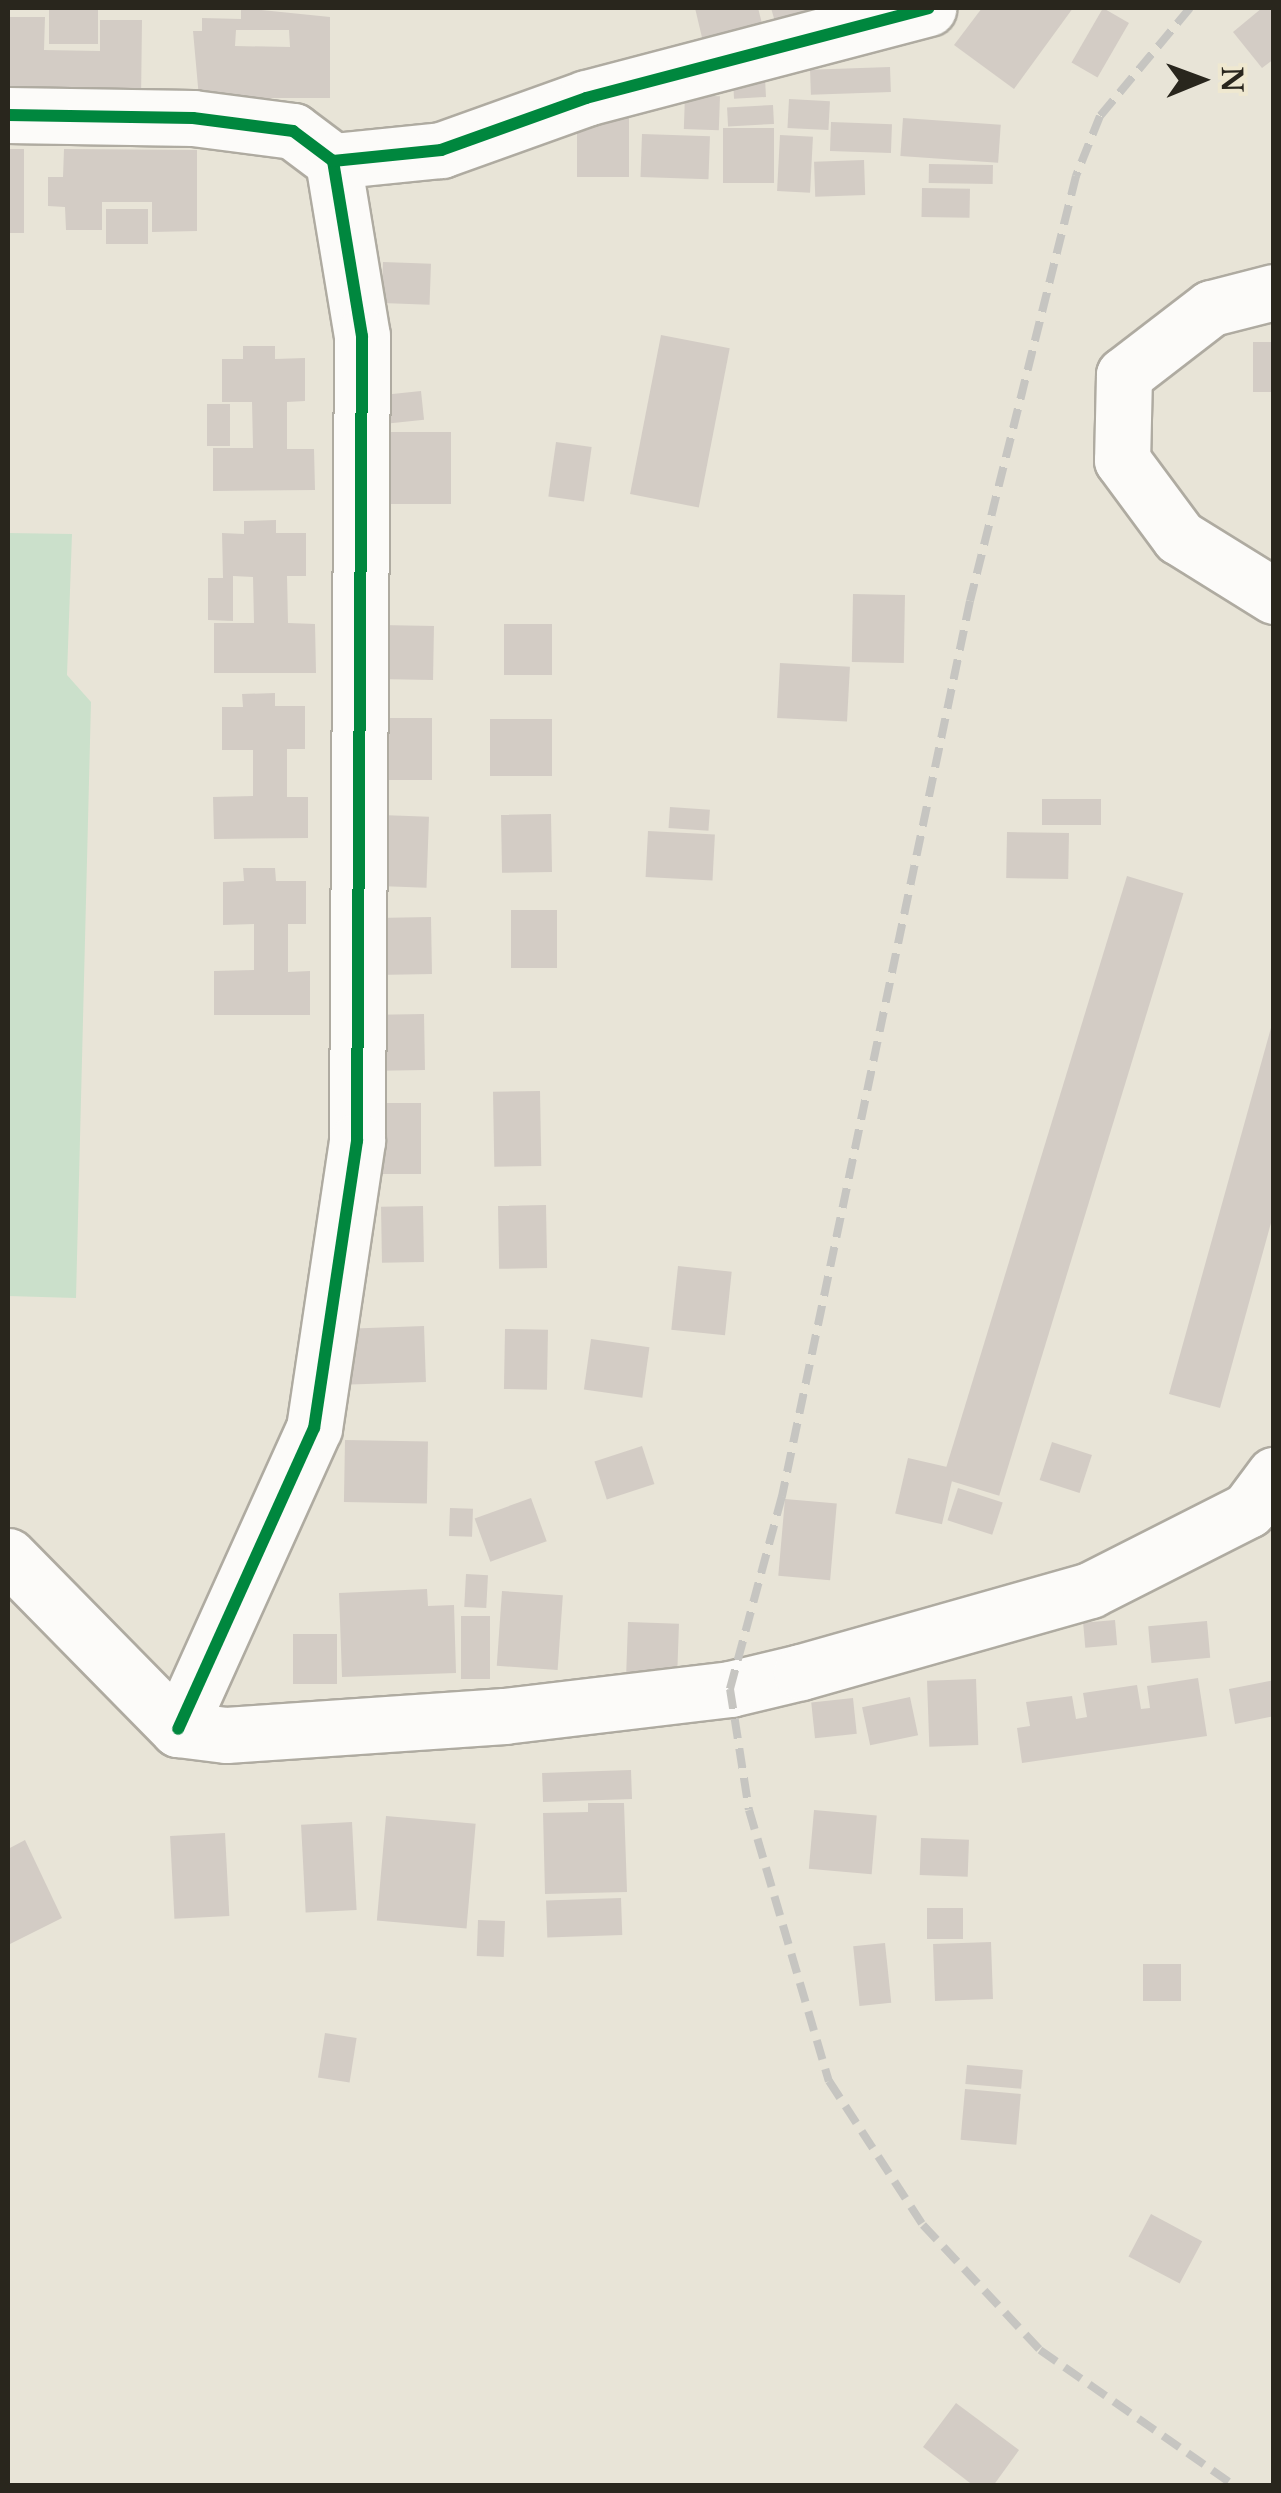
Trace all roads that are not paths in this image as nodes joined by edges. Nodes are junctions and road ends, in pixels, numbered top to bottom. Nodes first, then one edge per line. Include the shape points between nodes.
1 (928, 8) edge
2 (8, 115) edge
3 (333, 161) junction
4 (1274, 292) edge
5 (1274, 596) edge
6 (1274, 1475) edge
7 (8, 1556) edge
8 (178, 1729) junction

1 - 3 street via 586,98 441,150
2 - 3 street via 193,118 292,131
3 - 8 street via 362,336 356,1141 314,1428
4 - 5 street via 1211,308 1124,375 1122,460 1178,536
6 - 8 street via 1248,1510 1090,1590 730,1689 504,1716 226,1735
7 - 8 street

